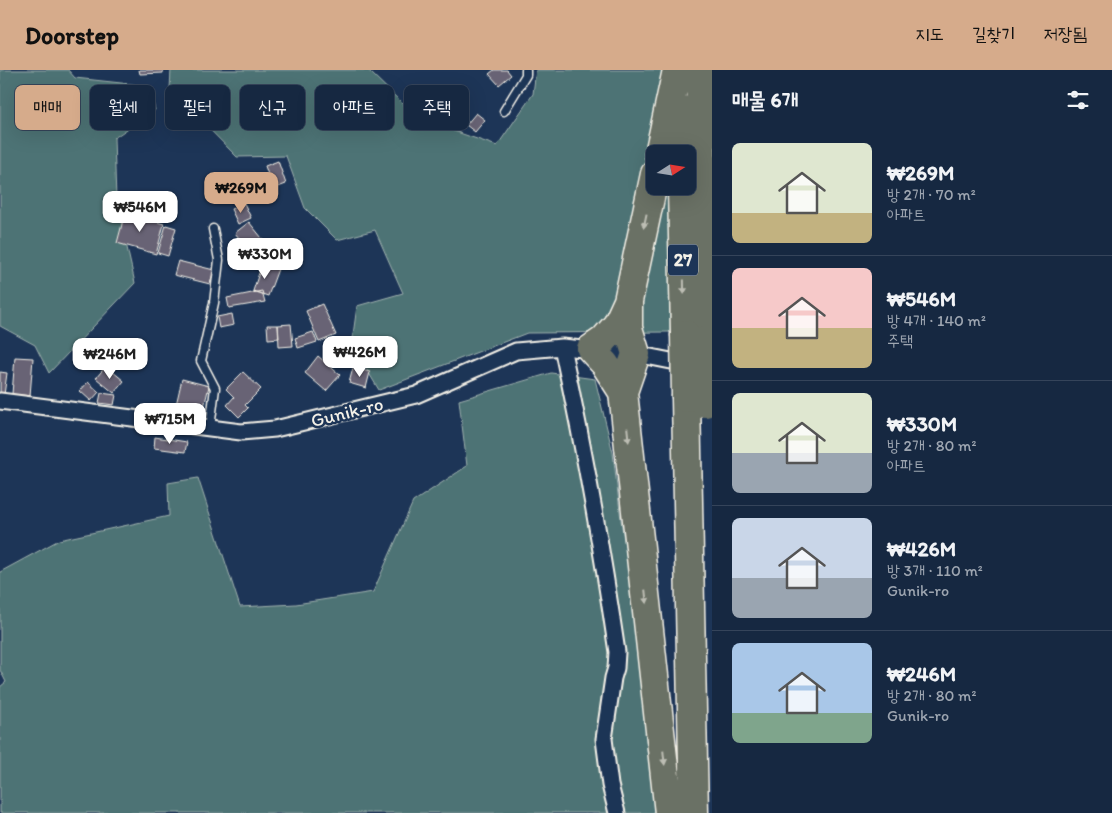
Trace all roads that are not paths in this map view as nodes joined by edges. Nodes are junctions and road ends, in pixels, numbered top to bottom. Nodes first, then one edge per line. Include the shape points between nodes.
1 (526, 70) edge
2 (678, 70) edge
3 (700, 70) edge
4 (704, 70) edge
5 (504, 110) dead end
6 (712, 111) edge
7 (661, 145) edge
8 (681, 145) edge
9 (651, 195) edge
10 (683, 195) edge
11 (213, 229) dead end
12 (628, 301) junction
13 (695, 338) junction
14 (562, 347) junction
15 (591, 349) junction
16 (636, 354) junction
17 (712, 370) edge
18 (623, 392) junction
19 (0, 401) edge
20 (696, 401) junction
21 (210, 428) junction
22 (617, 813) edge
23 (670, 813) edge
24 (694, 813) edge
25 (706, 813) edge

1 - 5 lane
2 - 7 highway
2 - 8 highway
3 - 13 highway, 27
4 - 6 highway
9 -> 12 highway
10 -> 13 highway, 27
11 - 21 lane via 219,260 214,303 201,361 215,388
12 - 15 highway via 617,325
12 - 16 highway via 628,328
13 - 20 highway, 27, bridge
14 - 15 street, Gunik-ro
14 - 21 street, Gunik-ro via 516,352 416,395 275,429 240,432
14 - 22 street via 617,652 604,739
15 - 16 street, Gunik-ro
15 - 18 highway
16 - 17 street, Gunik-ro
16 - 18 highway
18 -> 23 highway
19 - 21 street, Gunik-ro
20 - 24 highway, 27
20 - 25 highway, 27 via 701,757

